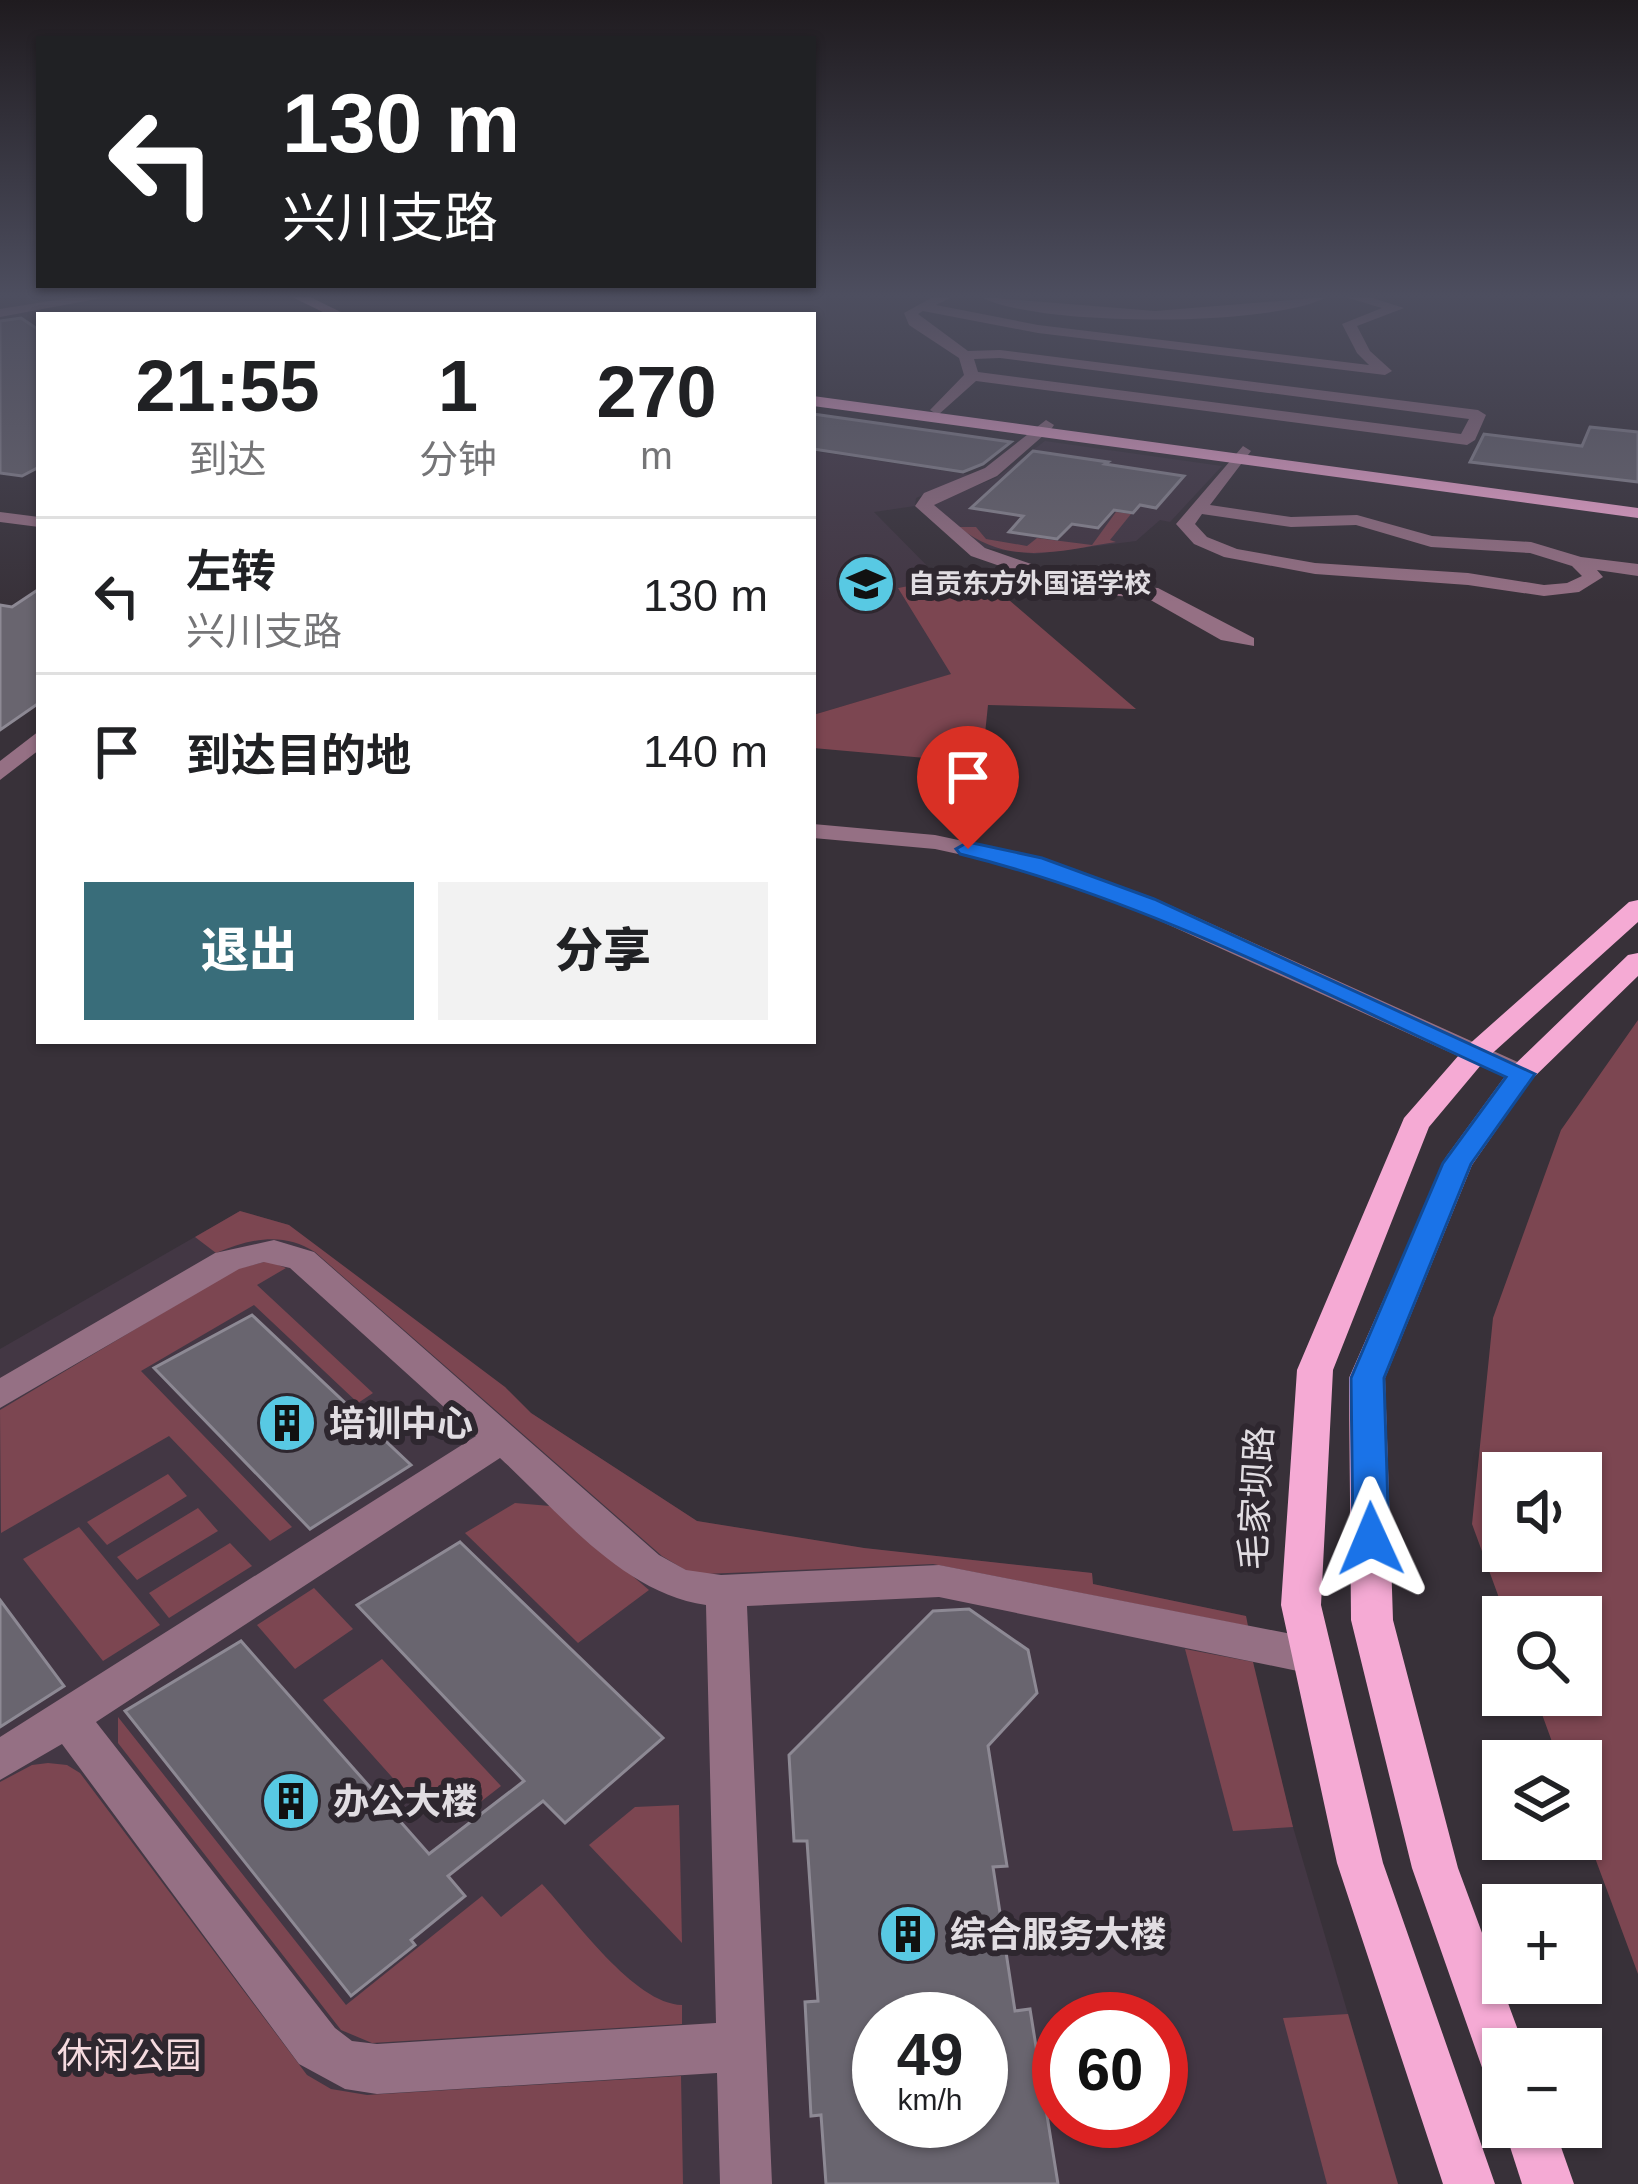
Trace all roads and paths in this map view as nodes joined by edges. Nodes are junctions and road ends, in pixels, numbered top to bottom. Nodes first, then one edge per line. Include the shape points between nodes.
1 (827, 399) edge
2 (831, 399) edge
3 (949, 399) edge
4 (1149, 399) edge
5 (1352, 399) edge
6 (938, 410) junction
7 (1043, 428) junction
8 (1228, 453) junction
9 (1199, 473) dead end
10 (1638, 504) edge
11 (1196, 508) junction
12 (1638, 513) edge
13 (0, 517) edge
14 (36, 522) edge
15 (1580, 562) junction
16 (1638, 570) edge
17 (1247, 642) dead end
18 (816, 831) edge
19 (1638, 908) edge
20 (1638, 961) edge
21 (1476, 1053) junction
22 (1521, 1074) junction
23 (0, 1395) edge
24 (502, 1438) junction
25 (726, 1591) junction
26 (1312, 1655) junction
27 (68, 1718) junction
28 (0, 1762) edge
29 (1492, 2028) edge
30 (742, 2046) junction
31 (1535, 2148) edge
32 (746, 2184) edge
33 (1469, 2184) edge
34 (1548, 2184) edge

1 - 7 main road
2 - 6 main road
3 - 6 street
4 - 5 street via 1467,440 1478,415
6 - 7 main road
7 - 8 main road
7 - 17 street via 991,472 924,506 978,552 1058,587 1151,592
8 - 9 street
8 - 10 main road
8 - 11 street
8 - 12 main road
11 - 15 street via 1291,522 1357,520 1431,542 1531,548
11 - 15 street via 1185,524 1210,547 1342,574 1557,590 1593,577
13 - 14 street
15 - 16 street
18 - 21 street via 935,842 1034,863 1145,904
19 - 21 main road, 毛家坝路
20 - 22 main road
21 - 22 street
21 - 26 main road, 毛家坝路 via 1415,1125 1315,1370 1301,1605
22 - 29 main road via 1457,1163 1367,1378 1372,1620 1435,1868
23 - 24 street via 227,1261 267,1250 302,1260
24 - 25 street via 660,1577
24 - 27 street
25 - 26 street via 939,1581
25 - 30 street
26 - 33 main road, 毛家坝路 via 1360,1863
27 - 28 street
27 - 30 street via 333,2060 377,2069
30 - 32 street
31 - 34 main road

